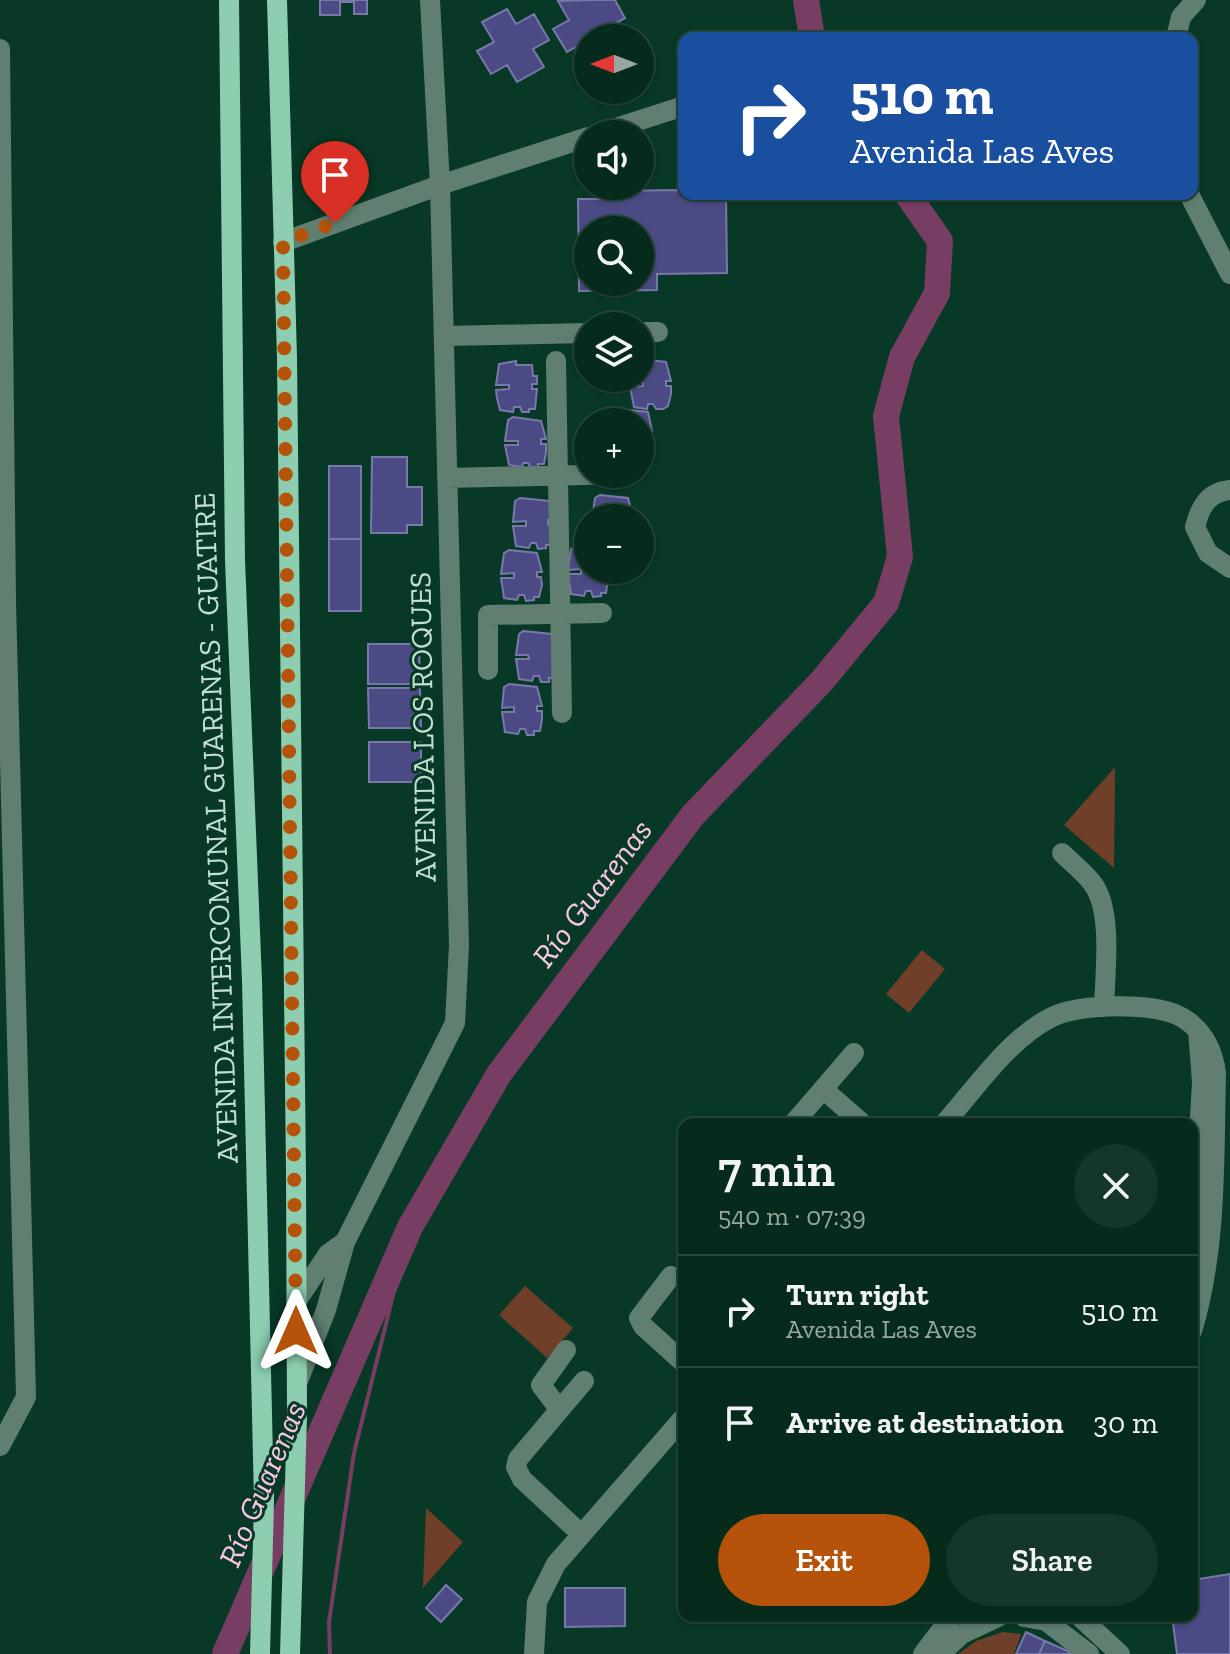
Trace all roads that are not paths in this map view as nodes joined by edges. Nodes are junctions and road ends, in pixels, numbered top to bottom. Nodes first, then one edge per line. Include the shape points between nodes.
1 (229, 0) edge
2 (277, 0) edge
3 (430, 0) edge
4 (1196, 0) edge
5 (1177, 32) edge
6 (0, 49) edge
7 (678, 108) edge
8 (640, 120) edge
9 (574, 142) edge
10 (440, 185) junction
11 (1192, 200) edge
12 (283, 242) junction
13 (1230, 274) edge
14 (574, 333) edge
15 (444, 336) junction
16 (556, 361) dead end
17 (558, 475) junction
18 (574, 475) edge
19 (447, 478) junction
20 (1230, 490) edge
21 (1230, 568) edge
22 (560, 613) junction
23 (602, 613) dead end
24 (488, 670) dead end
25 (4, 683) edge
26 (562, 713) dead end
27 (1062, 853) dead end
28 (1104, 1007) junction
29 (1198, 1030) junction
30 (854, 1053) dead end
31 (823, 1089) junction
32 (798, 1118) edge
33 (856, 1118) edge
34 (952, 1118) edge
35 (1198, 1152) edge
36 (345, 1242) junction
37 (671, 1276) dead end
38 (296, 1302) junction
39 (1198, 1308) edge
40 (566, 1350) dead end
41 (678, 1358) edge
42 (584, 1381) dead end
43 (296, 1385) junction
44 (559, 1409) junction
45 (678, 1424) edge
46 (0, 1446) edge
47 (580, 1533) junction
48 (947, 1622) edge
49 (985, 1622) edge
50 (1047, 1622) edge
51 (1085, 1622) edge
52 (260, 1654) edge
53 (290, 1654) edge
54 (534, 1654) edge
55 (923, 1654) edge
56 (940, 1654) edge
57 (1089, 1654) edge
58 (1120, 1654) edge

1 - 52 main road, AVENIDA INTERCOMUNAL GUARENAS - GUATIRE via 235,560 252,981 264,1501
2 - 12 main road
3 - 10 street, AVENIDA LOS ROQUES
4 - 5 street via 1181,17
6 - 25 street
7 - 8 street
9 - 10 street
10 - 12 street
10 - 15 street, AVENIDA LOS ROQUES
11 - 13 street
12 - 38 main road
14 - 15 street
15 - 19 street, AVENIDA LOS ROQUES
16 - 17 street
17 - 18 street
17 - 19 street
17 - 22 street
19 - 36 street, AVENIDA LOS ROQUES via 459,945 455,1023
20 - 21 street via 1211,496 1200,508 1195,527 1208,553
22 - 23 street
22 - 24 street via 488,615
22 - 26 street
25 - 46 street via 26,1397
27 - 28 street via 1100,896
28 - 29 street via 1162,1010
28 - 34 street via 1078,1008 1035,1028
29 - 35 street
29 - 39 street via 1213,1051 1216,1106 1206,1278
30 - 31 street
31 - 32 street
31 - 33 street
36 - 38 street, AVENIDA LOS ROQUES via 328,1254
36 - 43 street, AVENIDA LOS ROQUES via 326,1310
37 - 41 street via 639,1318
38 - 43 main road
40 - 44 street via 541,1385
42 - 44 street
43 - 53 main road
44 - 47 street via 516,1467 522,1479
45 - 47 street
47 - 54 street via 537,1602
48 - 55 street
49 - 56 street
50 - 57 street
51 - 58 street

